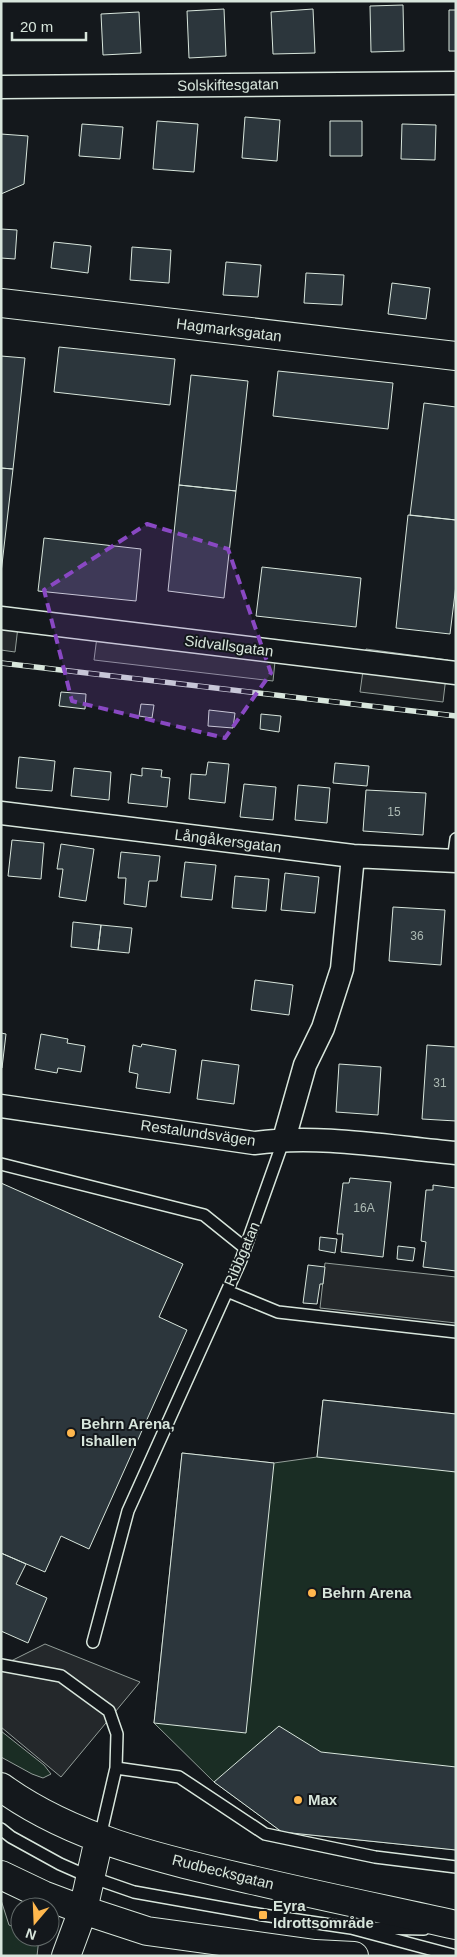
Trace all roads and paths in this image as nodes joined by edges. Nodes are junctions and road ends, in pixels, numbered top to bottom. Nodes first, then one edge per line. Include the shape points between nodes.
1 (456, 82) edge
2 (1, 87) edge
3 (1, 303) edge
4 (456, 356) edge
5 (1, 618) edge
6 (456, 673) edge
7 (1, 813) edge
8 (456, 839) edge
9 (353, 856) junction
10 (454, 861) edge
11 (1, 1106) edge
12 (284, 1139) junction
13 (456, 1153) edge
14 (1, 1164) edge
15 (246, 1248) junction
16 (227, 1291) junction
17 (456, 1332) edge
18 (93, 1642) dead end
19 (1, 1665) edge
20 (116, 1768) junction
21 (1, 1787) edge
22 (1, 1830) edge
23 (99, 1839) junction
24 (456, 1867) edge
25 (1, 1875) edge
26 (91, 1877) junction
27 (83, 1910) junction
28 (456, 1925) edge
29 (351, 1928) junction
30 (456, 1930) edge
31 (66, 1956) edge
32 (354, 1956) edge
33 (456, 1956) edge

1 - 2 street, Solskiftesgatan
3 - 4 main road, Hagmarksgatan
5 - 6 street, Sidvallsgatan
7 - 9 street, Långåkersgatan
8 - 10 lane
9 - 10 street, Långåkersgatan
9 - 12 street, Ribbgatan via 342,969 323,1028 305,1065
11 - 12 street, Restalundsvägen via 254,1143
12 - 13 street, Restalundsvägen
12 - 15 lane, Ribbgatan
14 - 15 lane via 204,1215
15 - 16 lane, Ribbgatan
16 - 17 lane via 278,1312
16 - 18 lane, Ribbgatan via 128,1511
19 - 20 lane via 62,1676 109,1711 117,1734
20 - 23 lane
20 - 24 lane via 180,1777 265,1834 375,1857
21 - 23 main road, Rudbecksgatan via 45,1814
22 - 26 lane via 60,1864
23 - 26 main road
23 - 28 main road, Rudbecksgatan via 210,1870
25 - 27 main road
26 - 27 main road
26 - 29 lane via 134,1892 177,1901
27 - 31 main road
27 - 32 main road via 147,1931 315,1954
29 - 30 lane
29 - 33 lane

